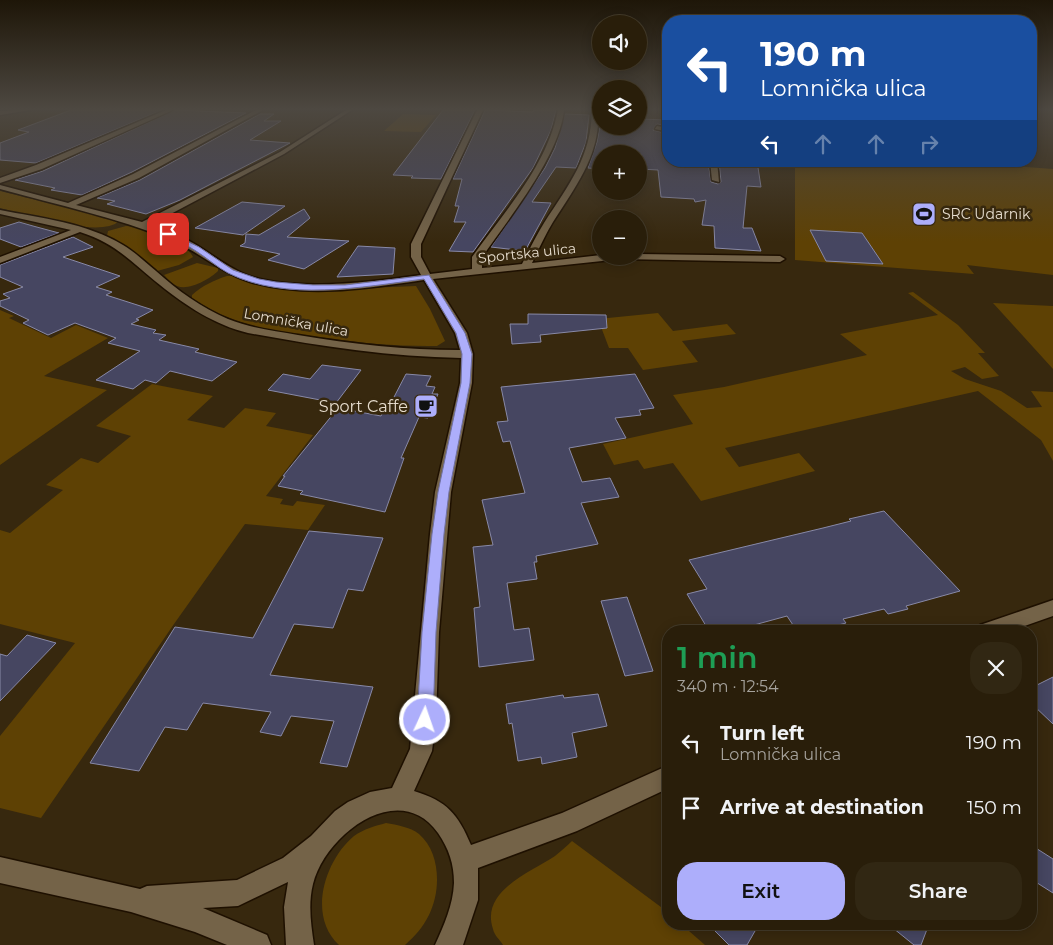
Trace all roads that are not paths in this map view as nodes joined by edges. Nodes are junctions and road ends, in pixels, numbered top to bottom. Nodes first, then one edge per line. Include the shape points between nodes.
1 (69, 154) edge
2 (177, 154) edge
3 (282, 154) edge
4 (459, 154) edge
5 (546, 154) edge
6 (589, 154) edge
7 (714, 167) edge
8 (0, 180) edge
9 (716, 180) dead end
10 (0, 187) edge
11 (69, 206) junction
12 (0, 212) edge
13 (130, 222) junction
14 (143, 225) junction
15 (78, 230) junction
16 (95, 234) junction
17 (780, 259) dead end
18 (0, 260) edge
19 (526, 267) junction
20 (478, 272) junction
21 (426, 277) junction
22 (467, 354) junction
23 (1053, 608) edge
24 (1004, 625) edge
25 (662, 779) edge
26 (399, 798) junction
27 (320, 843) junction
28 (465, 860) junction
29 (0, 870) edge
30 (138, 900) junction
31 (257, 945) edge
32 (300, 945) edge
33 (449, 945) edge

1 - 8 street
2 - 11 street
3 - 14 street
4 - 21 street via 416,244 416,257
5 - 20 street via 477,257
6 - 19 street via 584,171 549,223
7 - 9 street
10 - 11 street
11 - 13 street
12 - 15 street, Lomnička ulica
13 - 14 street
13 - 16 street
14 - 21 street via 178,238 238,275 276,284 345,287
15 - 16 street, Lomnička ulica
15 - 18 street
16 - 22 street, Lomnička ulica via 128,252 186,299 232,326 402,353
17 - 19 street, Sportska ulica via 621,256
19 - 20 street, Sportska ulica
20 - 21 street, Sportska ulica
21 - 22 street via 461,333
22 - 26 street via 466,383 438,534 421,751
23 - 24 street
25 - 28 street via 564,825
26 - 27 street via 373,802 347,816
26 - 28 street via 436,812 459,841
27 - 30 street via 292,867 238,893
27 - 32 street via 300,884 296,910
28 - 33 street via 467,888 460,923
29 - 30 street
30 - 31 street via 204,921

